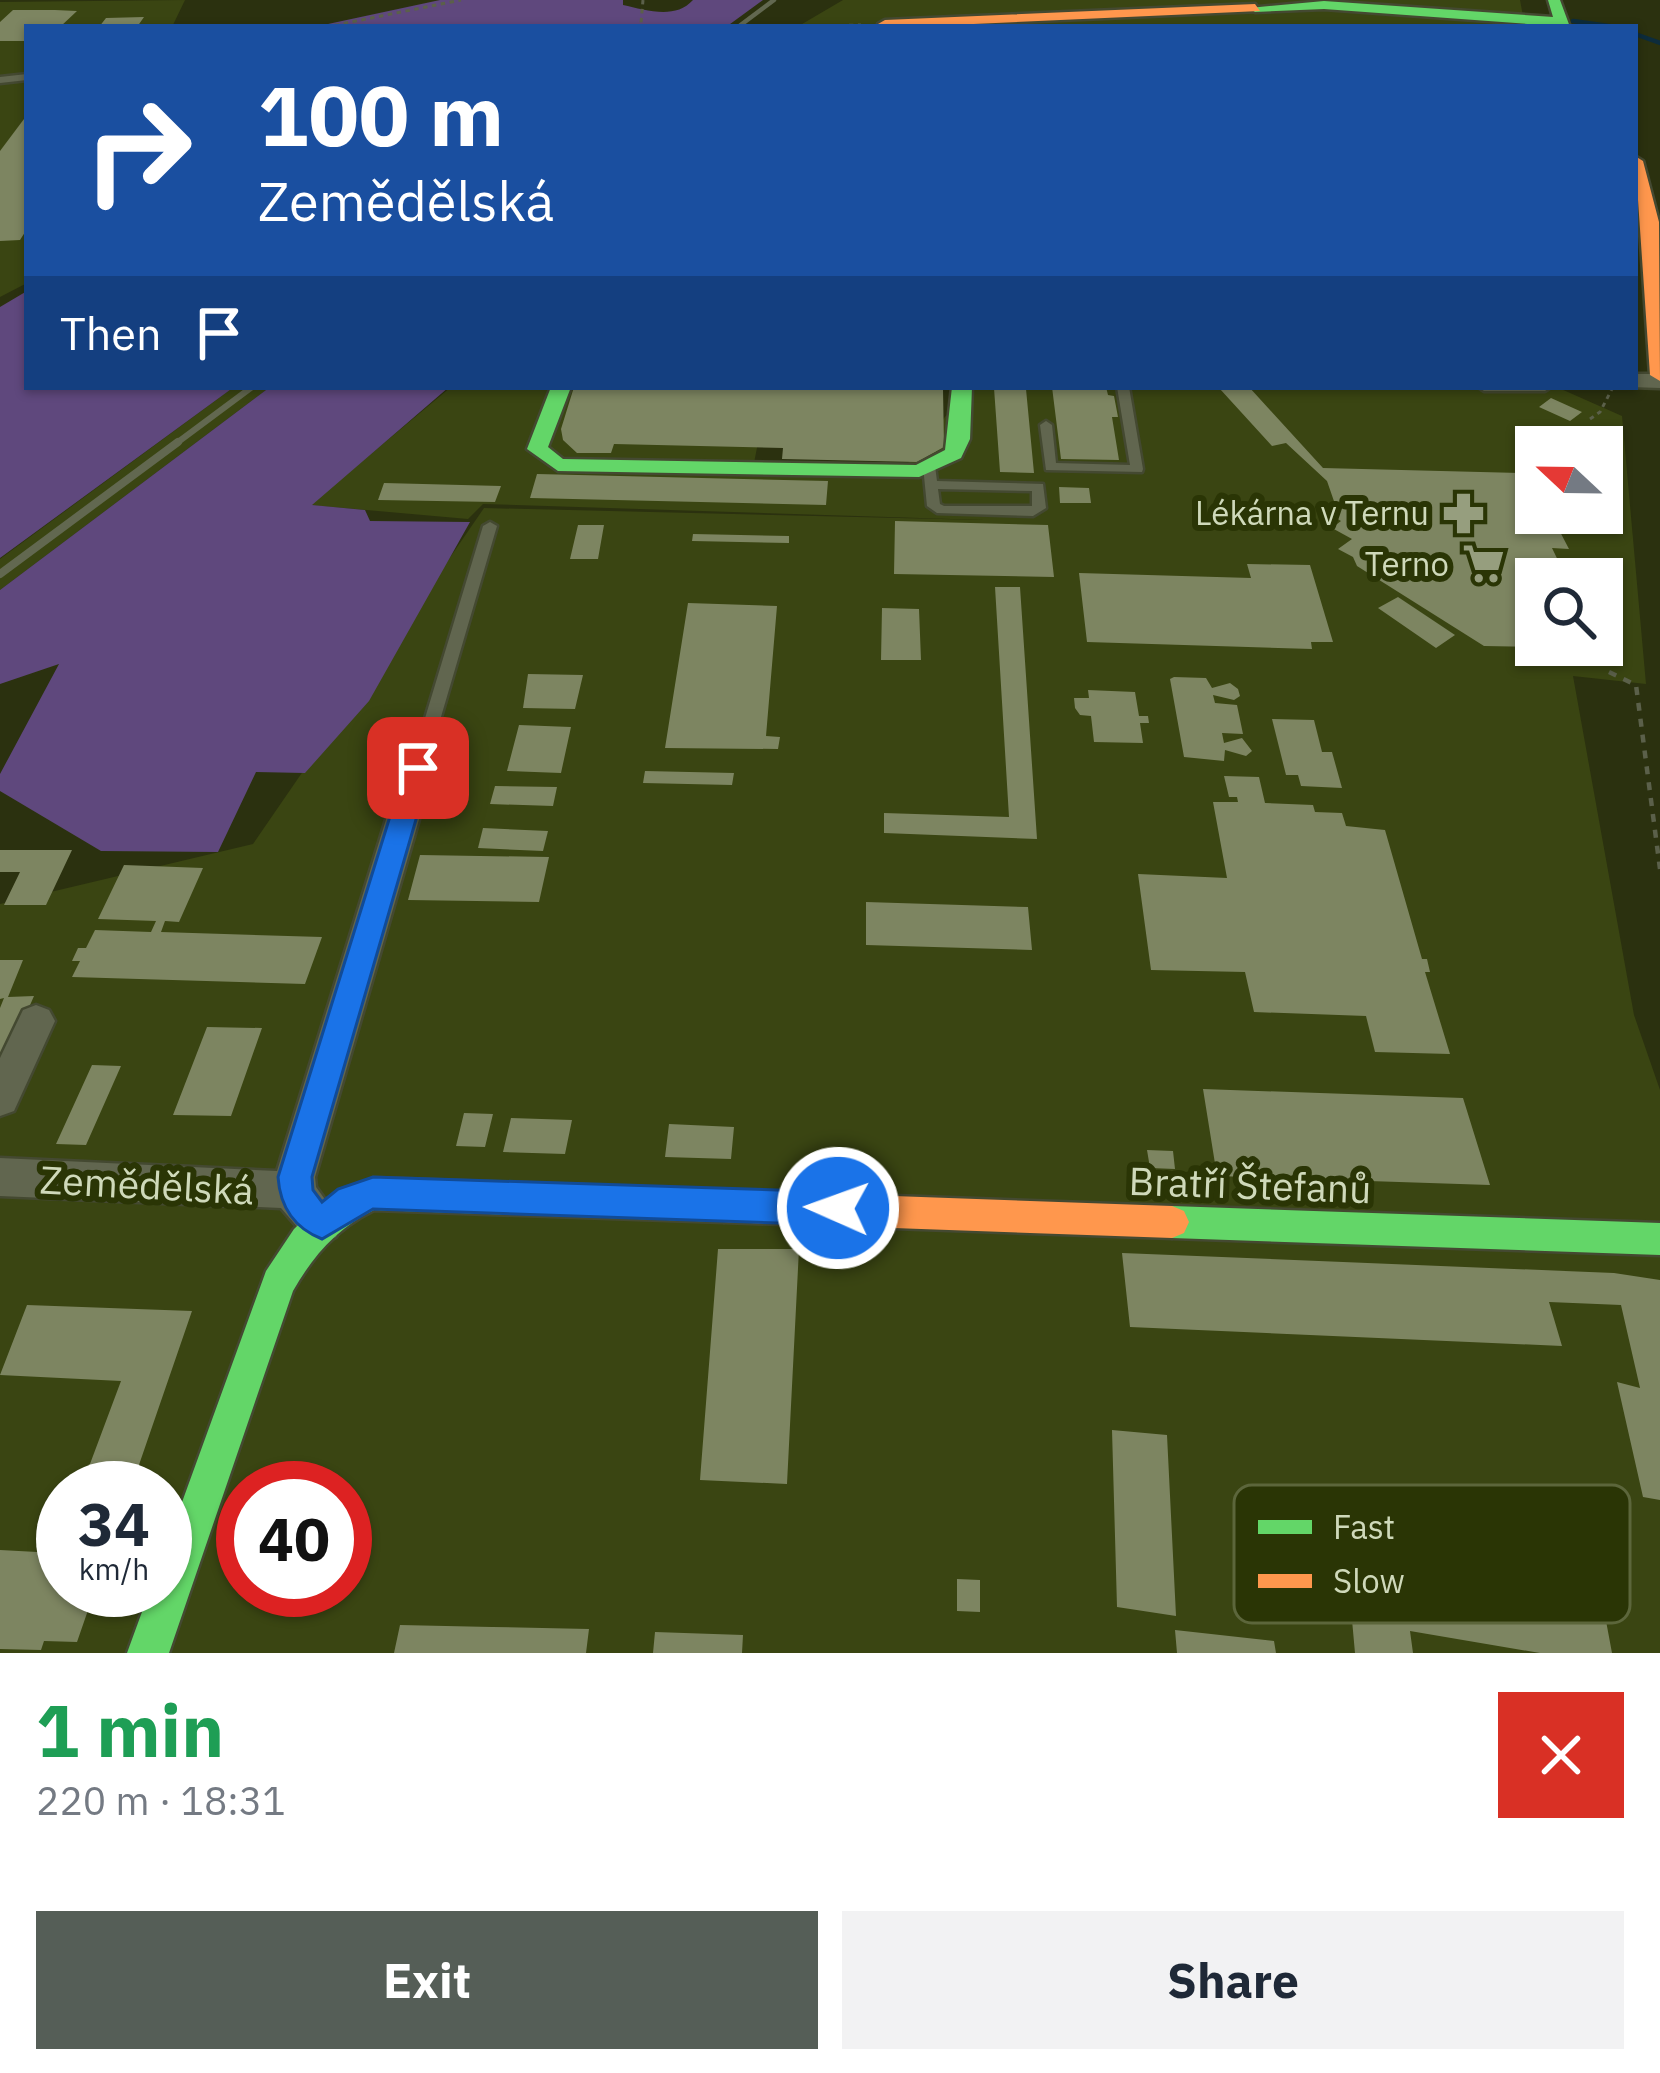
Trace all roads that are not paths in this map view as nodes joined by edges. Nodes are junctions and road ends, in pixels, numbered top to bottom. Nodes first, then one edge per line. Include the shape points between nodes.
1 (1559, 16) edge
2 (1096, 22) edge
3 (1046, 23) edge
4 (885, 24) dead end
5 (1638, 174) edge
6 (1660, 378) edge
7 (560, 390) edge
8 (962, 390) edge
9 (1124, 390) edge
10 (1046, 425) dead end
11 (931, 476) junction
12 (490, 526) dead end
13 (418, 768) joint
14 (36, 1021) dead end
15 (0, 1100) edge
16 (0, 1178) edge
17 (295, 1186) junction
18 (322, 1223) junction
19 (1660, 1239) edge
20 (148, 1653) edge

1 - 2 street via 1353,6
2 - 3 street
3 - 4 street
5 - 6 street via 1651,222
7 - 11 street via 537,449 559,465
8 - 11 street via 961,439
9 - 10 lane via 1137,469 1050,467
11 - 11 lane via 934,506 942,510 1040,508 1038,487
12 - 13 lane
13 - 17 street, Zemědělská
14 - 15 street
16 - 17 street, Zemědělská
17 - 18 street, Zemědělská
18 - 19 street, Bratří Štefanů via 373,1193
18 - 20 street via 278,1283

